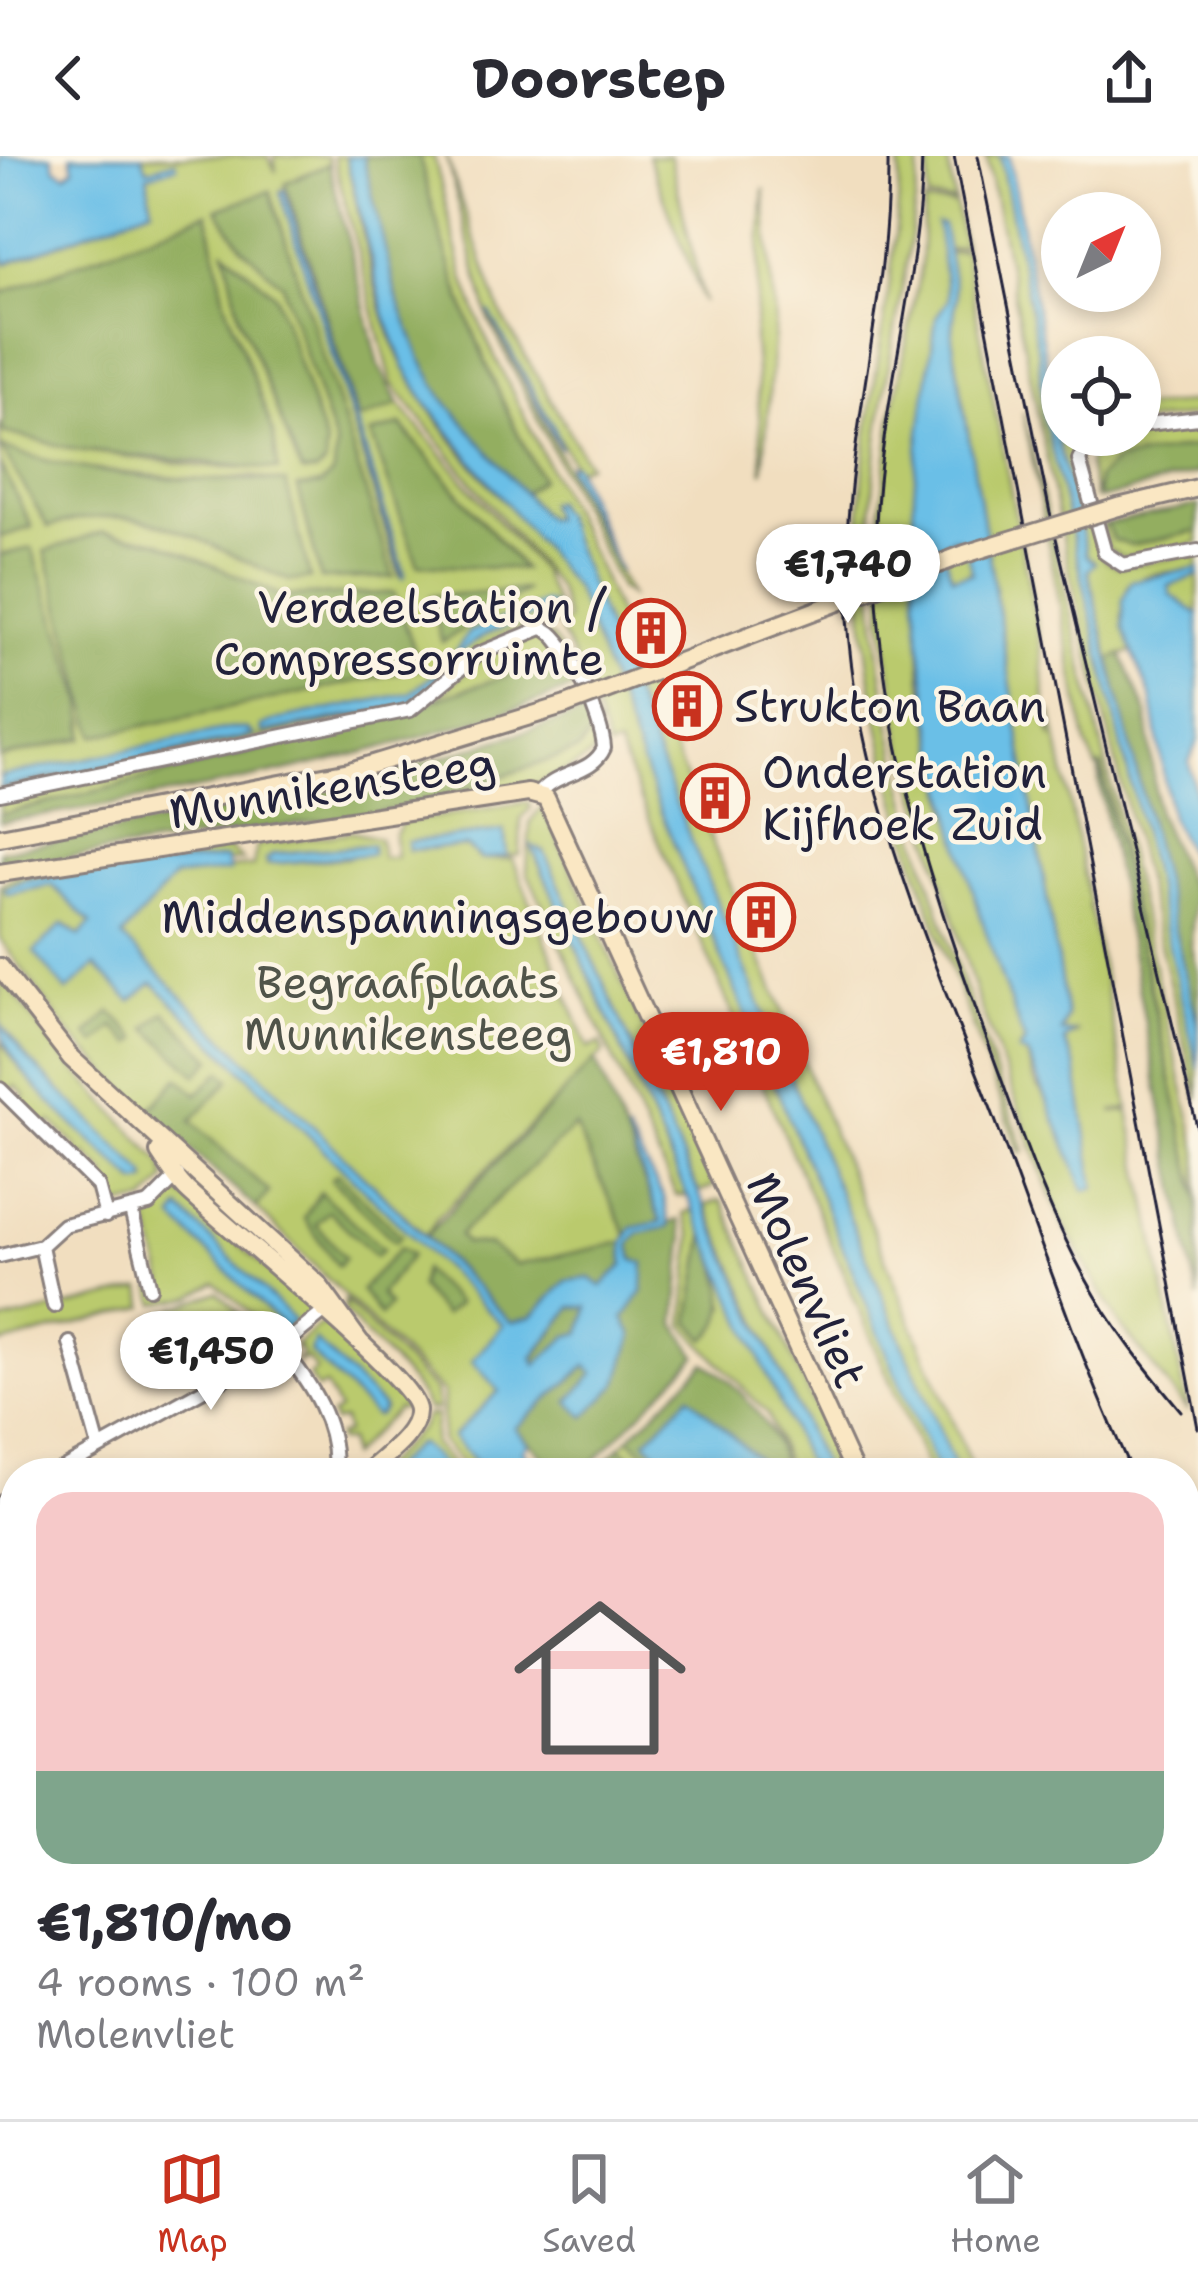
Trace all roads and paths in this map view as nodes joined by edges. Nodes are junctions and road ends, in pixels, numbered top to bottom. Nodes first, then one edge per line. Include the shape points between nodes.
1 (1198, 418) edge
2 (1161, 422) edge
3 (1081, 456) edge
4 (1198, 488) edge
5 (1198, 551) edge
6 (0, 794) edge
7 (539, 794) junction
8 (0, 837) edge
9 (0, 873) edge
10 (0, 967) edge
11 (0, 1089) edge
12 (181, 1172) junction
13 (131, 1210) junction
14 (106, 1216) junction
15 (41, 1246) junction
16 (0, 1256) edge
17 (150, 1288) dead end
18 (54, 1306) dead end
19 (330, 1308) junction
20 (70, 1342) dead end
21 (281, 1347) junction
22 (99, 1448) junction
23 (81, 1458) edge
24 (331, 1458) edge
25 (382, 1458) edge
26 (848, 1458) edge

1 - 2 street
3 - 5 street via 1105,553 1123,565
4 - 8 street, Munnikensteeg, bridge via 965,554 566,705 350,771
6 - 7 street, Munnikensteeg via 410,710 493,644 542,628 561,640 604,748 592,764
7 - 9 street, Munnikensteeg
7 - 26 street, Molenvliet via 551,803
10 - 12 street via 59,1046
11 - 14 street via 98,1186
12 - 13 street via 149,1204
12 - 19 street
13 - 14 street
13 - 17 street
14 - 15 street via 64,1225
15 - 16 street
15 - 18 street
19 - 21 street
19 - 25 street via 411,1393 418,1411
20 - 22 street
21 - 22 street
21 - 24 street via 321,1406
22 - 23 street

